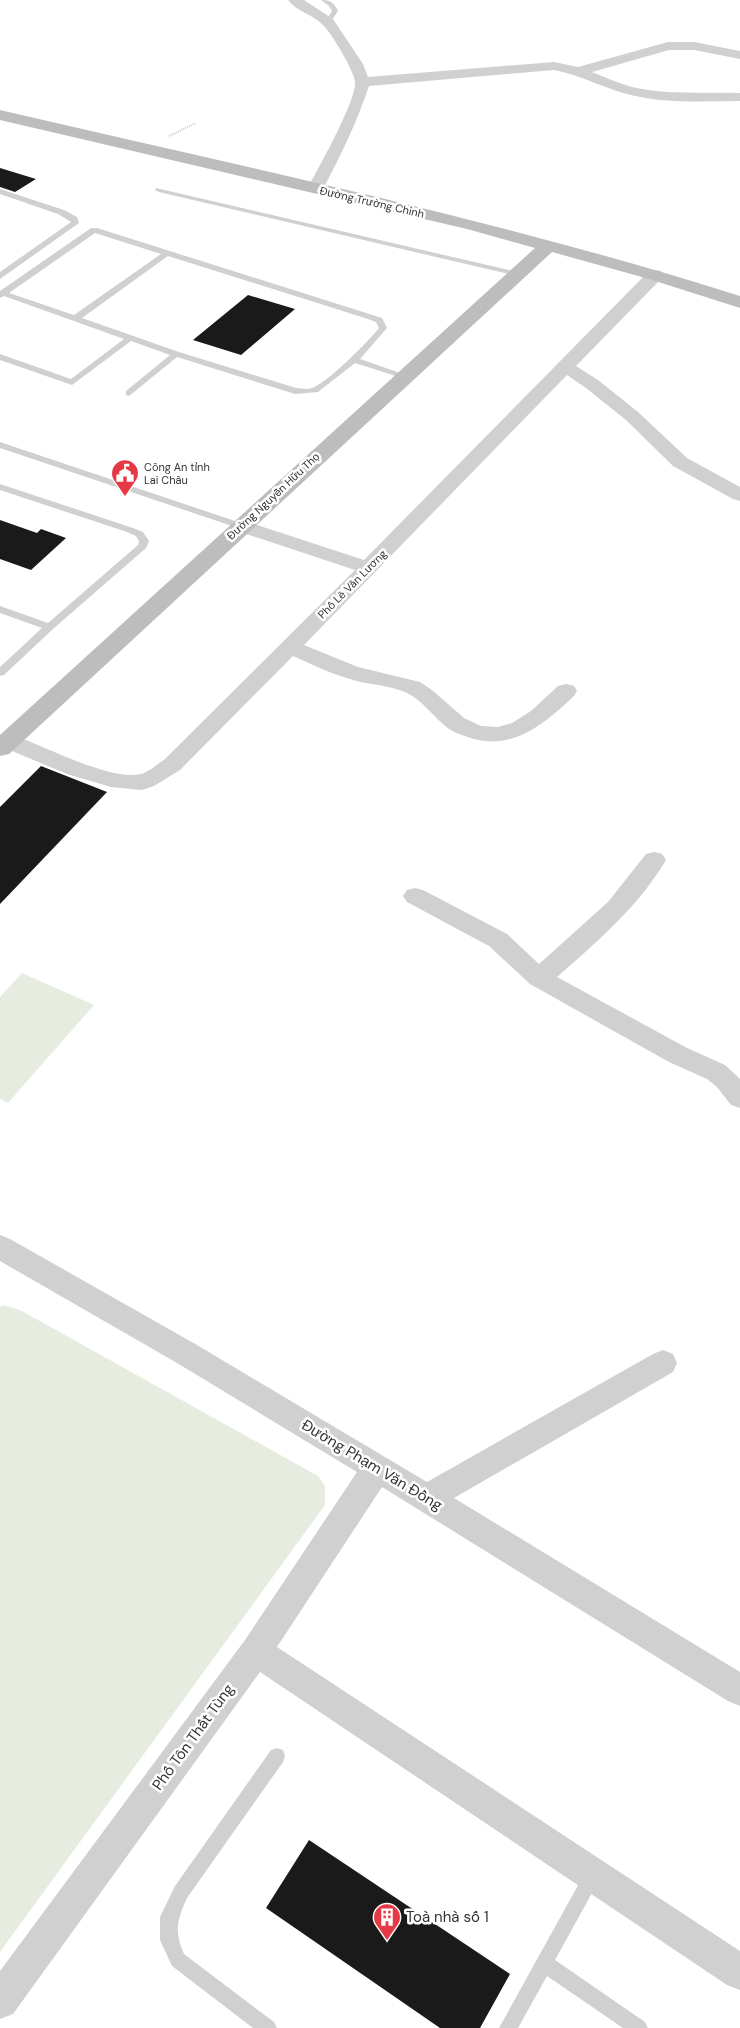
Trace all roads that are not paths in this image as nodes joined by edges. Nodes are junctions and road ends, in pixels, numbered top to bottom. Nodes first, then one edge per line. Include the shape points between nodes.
1 (295, 0) edge
2 (324, 0) edge
3 (328, 22) junction
4 (740, 55) edge
5 (580, 71) junction
6 (362, 82) junction
7 (740, 97) edge
8 (0, 115) edge
9 (315, 188) junction
10 (159, 190) dead end
11 (0, 191) edge
12 (548, 246) junction
13 (167, 252) junction
14 (517, 274) junction
15 (0, 275) edge
16 (655, 276) junction
17 (1, 294) edge
18 (740, 302) edge
19 (75, 319) junction
20 (130, 338) junction
21 (176, 354) junction
22 (0, 357) edge
23 (352, 359) junction
24 (566, 367) junction
25 (405, 376) junction
26 (128, 394) dead end
27 (0, 445) edge
28 (0, 487) edge
29 (740, 495) edge
30 (241, 526) junction
31 (368, 568) junction
32 (0, 609) edge
33 (49, 627) junction
34 (290, 646) junction
35 (0, 673) edge
36 (566, 691) dead end
37 (4, 744) edge
38 (654, 860) dead end
39 (415, 896) dead end
40 (539, 978) junction
41 (740, 1098) edge
42 (8, 1259) edge
43 (663, 1363) dead end
44 (377, 1468) junction
45 (428, 1498) junction
46 (256, 1651) junction
47 (740, 1690) edge
48 (277, 1756) dead end
49 (594, 1874) junction
50 (544, 1963) junction
51 (740, 1972) edge
52 (0, 2001) edge
53 (268, 2028) edge
54 (508, 2028) edge
55 (639, 2028) edge

1 - 3 street
2 - 3 lane via 335,11
3 - 6 street via 356,64
4 - 5 street via 694,46 668,46
5 - 6 street via 544,67
5 - 7 street via 618,88 646,94
6 - 9 street via 337,149
8 - 9 street, Đường Trường Chinh
9 - 12 street, Đường Trường Chinh
10 - 14 lane
11 - 15 lane via 61,212 74,219 75,223
12 - 14 street, Đường Nguyễn Hữu Thọ
12 - 16 street, Đường Trường Chinh
13 - 17 lane via 94,230
13 - 19 lane
13 - 23 lane via 379,320 383,328 380,333
14 - 25 street, Đường Nguyễn Hữu Thọ
16 - 18 street, Đường Trường Chinh
16 - 24 street, Phố Lê Văn Lương
17 - 19 lane
19 - 20 lane
20 - 21 lane
20 - 22 lane via 72,382
21 - 23 lane via 305,392 321,386
21 - 26 lane
23 - 25 lane
24 - 29 street via 625,410 680,462
24 - 31 street, Phố Lê Văn Lương
25 - 30 street, Đường Nguyễn Hữu Thọ
27 - 30 lane
28 - 33 lane via 130,530 140,534 144,541 143,546
30 - 31 street
30 - 37 street, Đường Nguyễn Hữu Thọ
31 - 34 street, Phố Lê Văn Lương
32 - 33 lane
33 - 35 lane
34 - 36 street via 360,675 414,688 456,723 479,733 507,734 521,729
34 - 37 street, Phố Lê Văn Lương via 172,764 143,782 112,779
38 - 40 street via 641,882 608,917
39 - 40 street via 498,940
40 - 41 street via 716,1072
42 - 44 street, Đường Phạm Văn Đồng via 187,1354
43 - 45 street
44 - 45 street, Đường Phạm Văn Đồng
44 - 46 street, Phố Tôn Thất Tùng
45 - 47 street, Đường Phạm Văn Đồng
46 - 49 street
46 - 52 street, Phố Tôn Thất Tùng
48 - 53 lane via 182,1892 169,1917 169,1940 178,1960
49 - 50 lane
49 - 51 street
50 - 54 lane
50 - 55 lane

